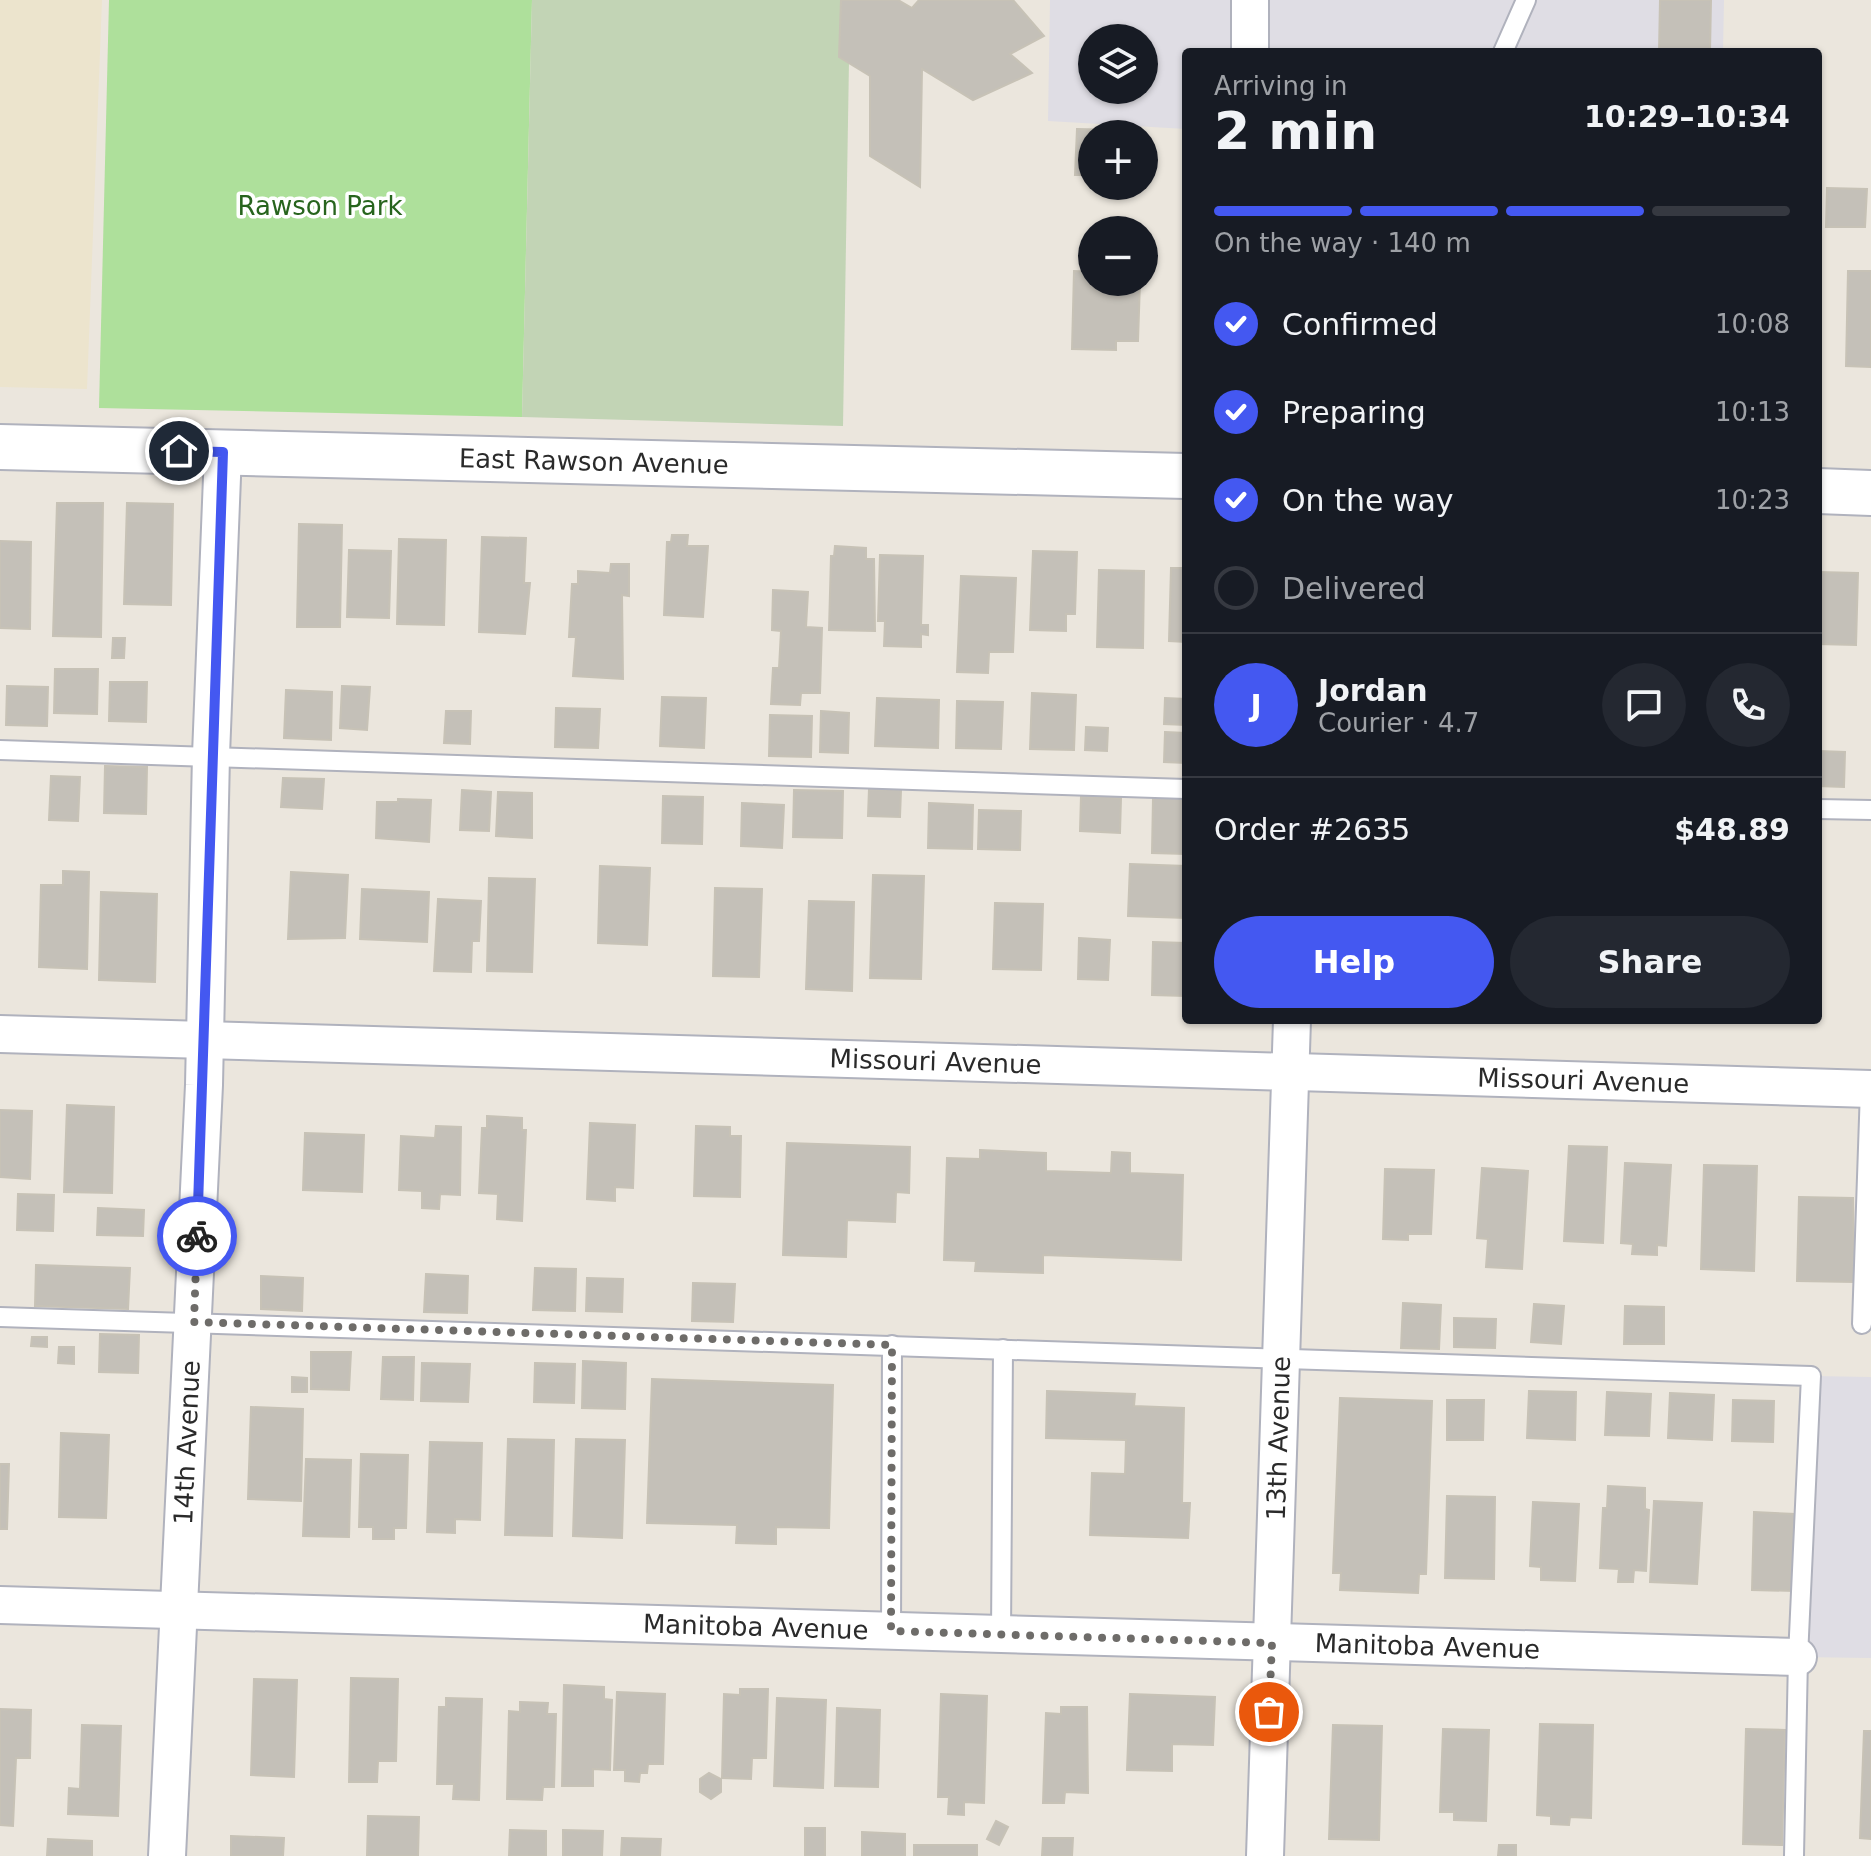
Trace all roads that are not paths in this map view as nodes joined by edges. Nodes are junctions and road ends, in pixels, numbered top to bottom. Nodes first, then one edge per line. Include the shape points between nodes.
1 (1250, 0) edge
2 (1526, 0) edge
3 (1250, 48) edge
4 (1505, 48) edge
5 (0, 447) edge
6 (223, 452) junction
7 (1182, 476) edge
8 (1822, 491) edge
9 (1871, 493) edge
10 (0, 750) edge
11 (211, 755) junction
12 (1182, 789) edge
13 (1822, 809) edge
14 (1871, 810) edge
15 (1292, 1024) edge
16 (0, 1034) edge
17 (205, 1040) junction
18 (1292, 1074) junction
19 (1870, 1089) edge
20 (0, 1317) edge
21 (194, 1322) junction
22 (1862, 1324) dead end
23 (892, 1345) junction
24 (1003, 1349) junction
25 (1283, 1358) junction
26 (0, 1605) edge
27 (178, 1611) junction
28 (891, 1631) junction
29 (1001, 1635) junction
30 (1272, 1643) junction
31 (1798, 1657) junction
32 (167, 1856) edge
33 (1265, 1856) edge
34 (1794, 1856) edge

1 - 3 street
2 - 4 lane
5 - 6 main road, East Rawson Avenue
6 - 7 main road, East Rawson Avenue
6 - 11 street, 14th Avenue
8 - 9 main road
10 - 11 lane
11 - 12 lane
11 - 17 street, 14th Avenue
13 - 14 lane
15 - 18 street, 13th Avenue
16 - 17 street, Missouri Avenue
17 - 18 street, Missouri Avenue
17 - 21 street, 14th Avenue
18 - 19 street, Missouri Avenue
18 - 25 street, 13th Avenue
19 - 22 lane
20 - 21 lane
21 - 23 lane
21 - 27 street, 14th Avenue
23 - 24 lane
23 - 28 lane
24 - 25 lane
24 - 29 lane
25 - 30 street, 13th Avenue
25 - 31 lane via 1811,1376
26 - 27 street, Manitoba Avenue
27 - 28 street, Manitoba Avenue
27 - 32 street, 14th Avenue
28 - 29 street, Manitoba Avenue
29 - 30 street, Manitoba Avenue
30 - 31 street, Manitoba Avenue
30 - 33 street, 13th Avenue
31 - 34 lane

